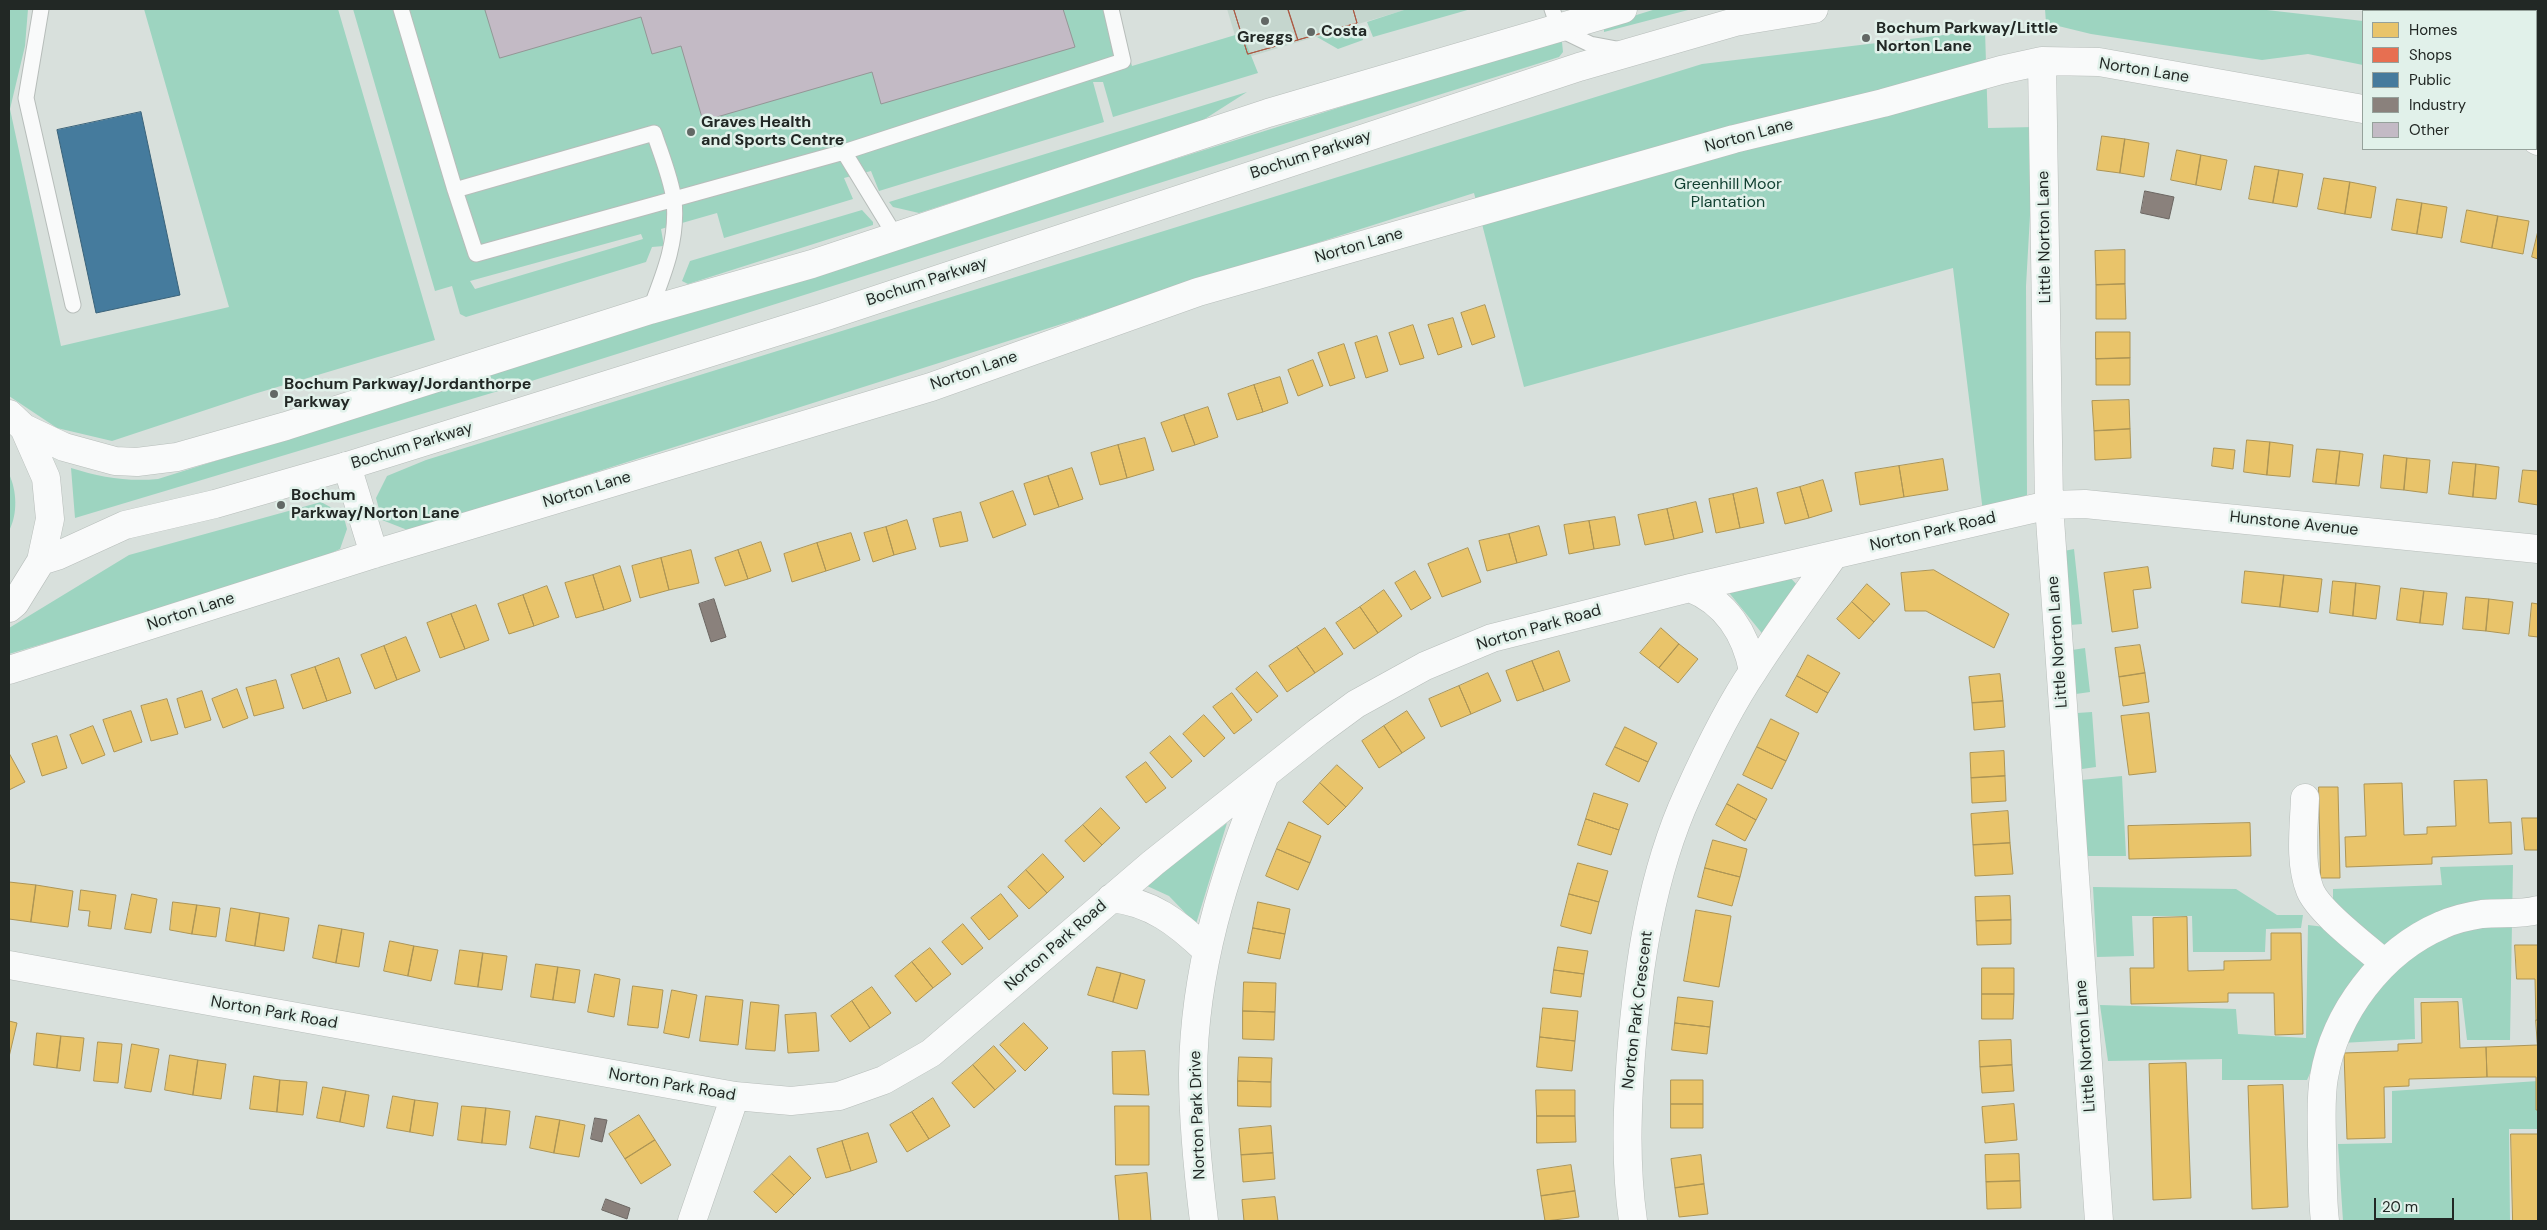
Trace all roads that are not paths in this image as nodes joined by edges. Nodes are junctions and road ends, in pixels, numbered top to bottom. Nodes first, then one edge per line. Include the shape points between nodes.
1 (41, 9) edge
2 (401, 9) edge
3 (1111, 9) edge
4 (1623, 9) edge
5 (1814, 9) edge
6 (1596, 13) edge
7 (1555, 19) edge
8 (1585, 56) junction
9 (2042, 61) junction
10 (2362, 109) edge
11 (844, 152) junction
12 (455, 190) junction
13 (674, 200) junction
14 (896, 237) junction
15 (73, 305) dead end
16 (650, 310) junction
17 (17, 421) edge
18 (346, 466) junction
19 (2049, 506) junction
20 (2538, 549) edge
21 (374, 554) junction
22 (1834, 555) junction
23 (41, 561) junction
24 (1690, 588) junction
25 (9, 608) edge
26 (9, 670) edge
27 (1753, 671) junction
28 (1264, 776) junction
29 (2305, 798) dead end
30 (1111, 898) junction
31 (2538, 910) edge
32 (1206, 950) junction
33 (2384, 963) junction
34 (9, 965) edge
35 (735, 1096) junction
36 (692, 1221) edge
37 (1204, 1221) edge
38 (1633, 1221) edge
39 (2099, 1221) edge
40 (2325, 1221) edge

1 - 15 lane via 26,98
2 - 12 lane
3 - 11 lane via 1123,62
4 - 6 main road
5 - 8 main road, Bochum Parkway via 1735,22 1629,51
6 - 7 main road
6 - 8 lane
7 - 8 lane
7 - 14 main road
8 - 18 main road, Bochum Parkway via 824,317
9 - 10 main road, Norton Lane via 2099,62
9 - 19 main road, Little Norton Lane
9 - 21 main road, Norton Lane via 1734,139 1198,292 930,387
11 - 13 lane
11 - 14 lane
12 - 13 lane via 476,254
12 - 13 lane via 654,133
13 - 16 lane via 672,252
14 - 16 main road
16 - 17 main road via 286,426 177,456 137,462 115,461 64,447
17 - 23 main road via 46,478 50,519
18 - 21 main road
18 - 23 main road, Bochum Parkway via 215,504 125,525
19 - 20 main road, Hunstone Avenue via 2114,506
19 - 22 main road, Norton Park Road
19 - 39 main road, Little Norton Lane
21 - 26 main road, Norton Lane
22 - 24 main road, Norton Park Road
22 - 27 main road, Norton Park Crescent
23 - 25 main road
24 - 27 main road via 1712,599 1733,620
24 - 28 main road, Norton Park Road via 1492,638 1425,666 1356,704
27 - 38 main road, Norton Park Crescent via 1687,795 1663,865 1644,942 1627,1119 1628,1188
28 - 30 main road, Norton Park Road
28 - 32 main road, Norton Park Drive via 1219,896
29 - 33 main road via 2304,866 2310,891 2320,906
30 - 32 main road via 1140,903 1166,916
30 - 35 main road, Norton Park Road via 931,1053 884,1080 861,1090 815,1100 784,1101
31 - 33 main road via 2481,914 2443,925 2410,942
32 - 37 main road, Norton Park Drive via 1193,1073
33 - 40 main road via 2354,1001 2333,1040 2323,1078
34 - 35 main road, Norton Park Road
35 - 36 main road

